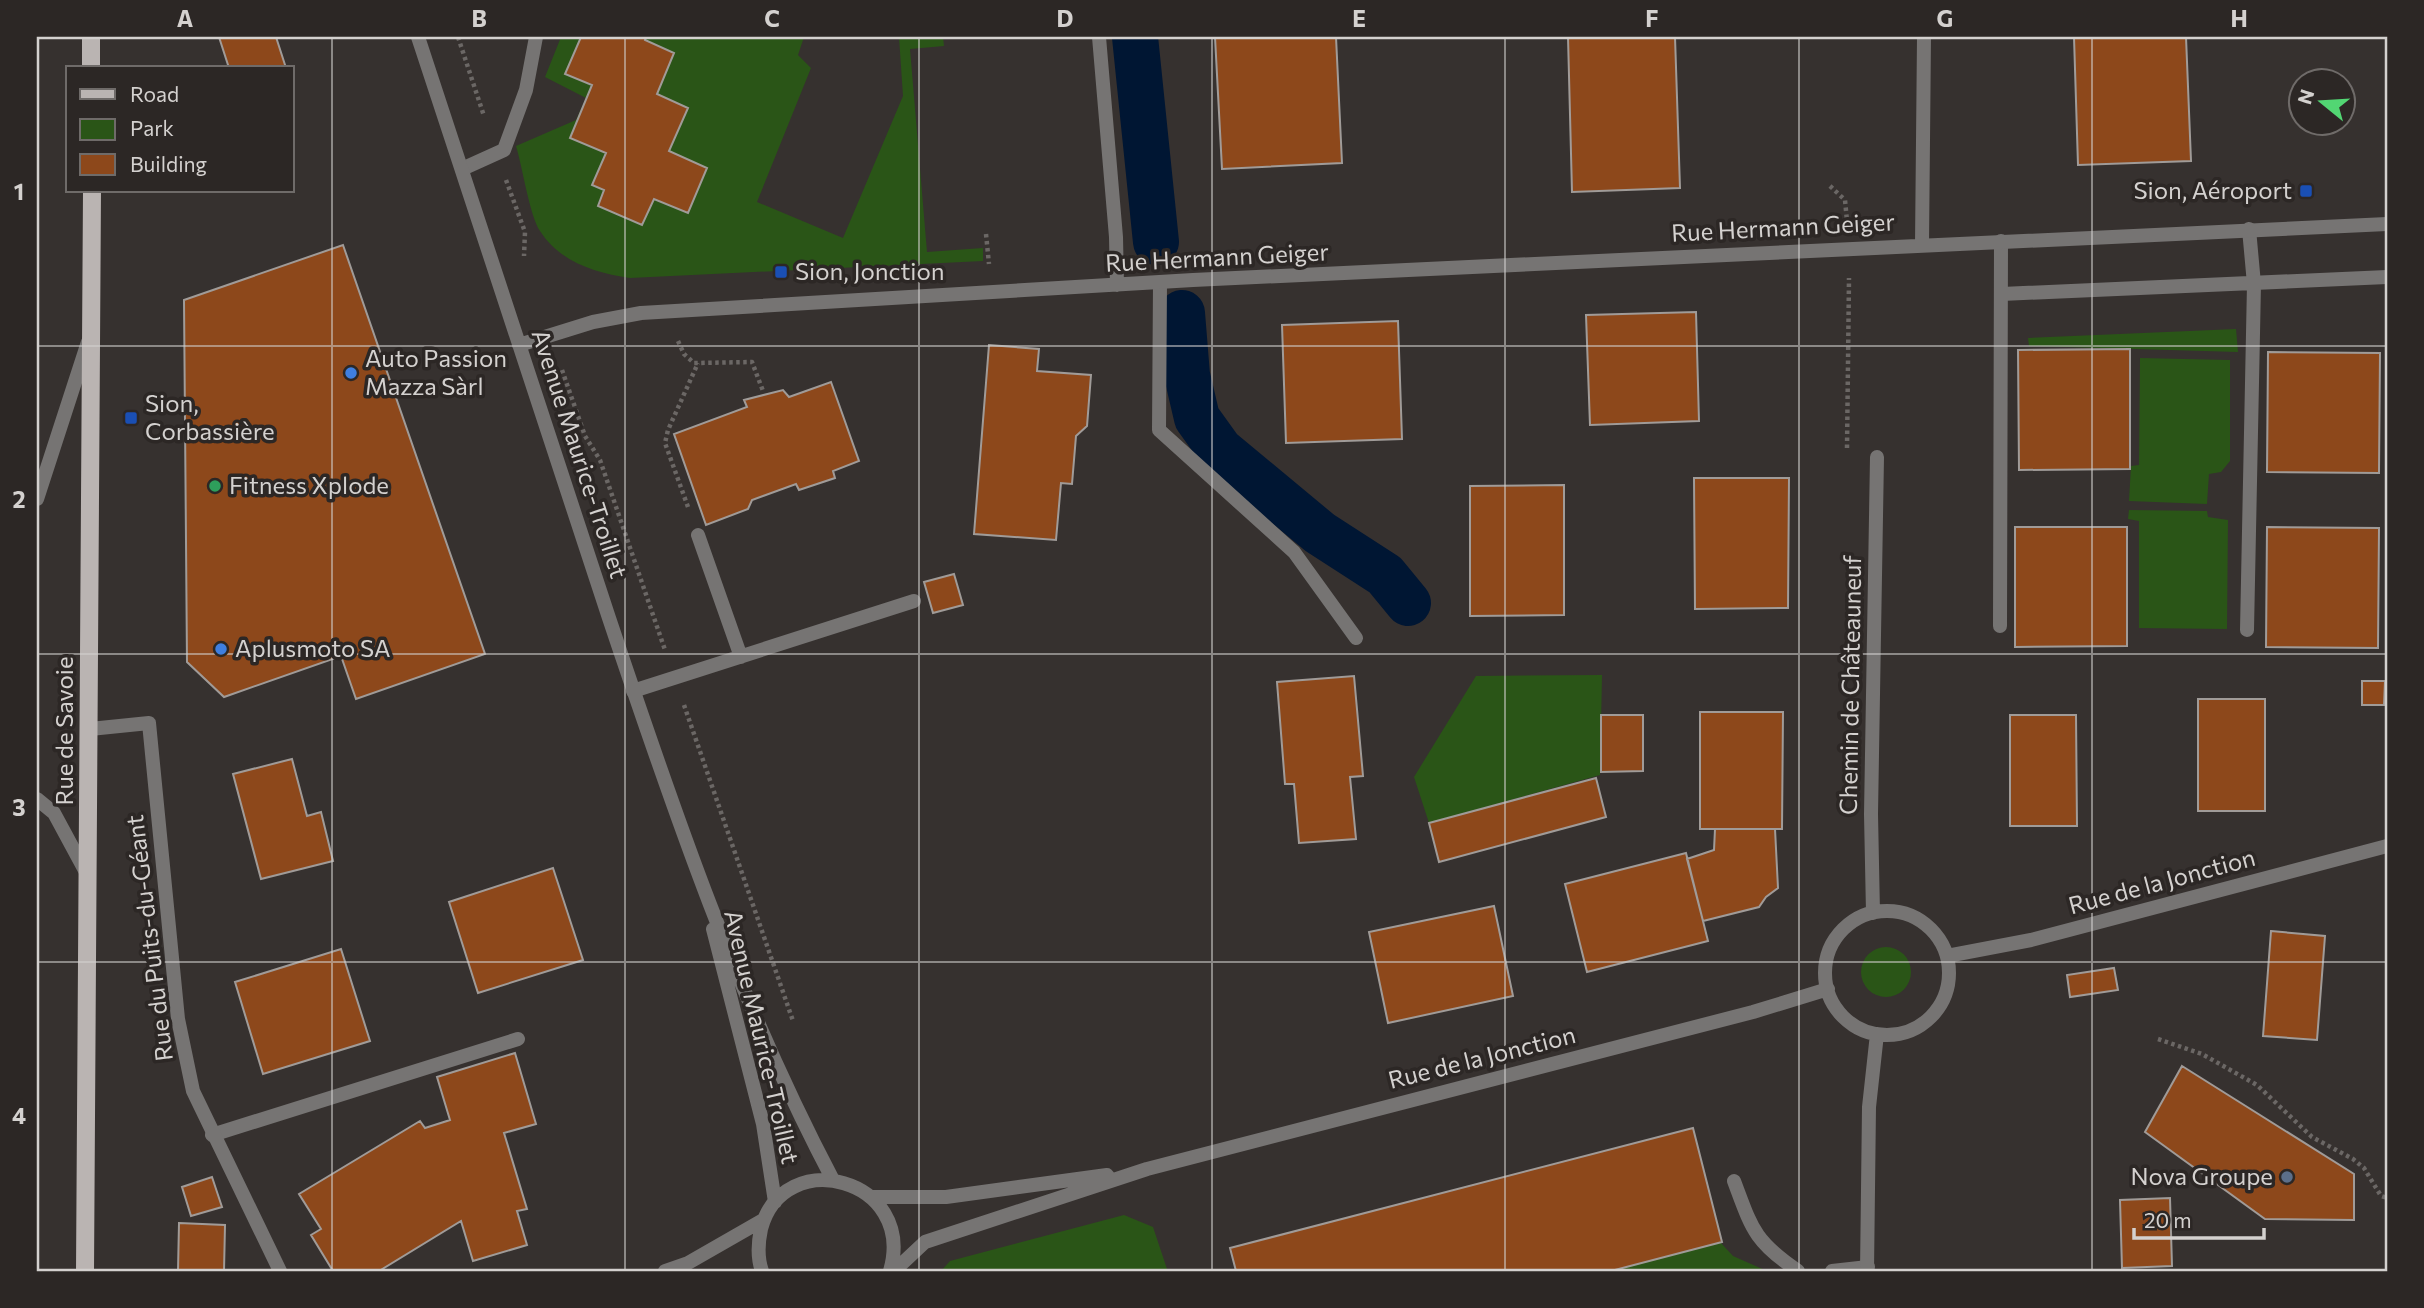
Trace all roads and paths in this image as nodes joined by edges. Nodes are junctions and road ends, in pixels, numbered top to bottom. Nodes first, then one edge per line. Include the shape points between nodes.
1 (91, 37) edge
2 (418, 37) edge
3 (536, 37) edge
4 (1099, 37) edge
5 (1924, 37) edge
6 (91, 66) edge
7 (462, 169) junction
8 (1830, 186) dead end
9 (92, 192) edge
10 (2387, 224) edge
11 (1848, 225) dead end
12 (2249, 229) junction
13 (986, 234) dead end
14 (2001, 241) junction
15 (1922, 244) junction
16 (989, 268) dead end
17 (1849, 274) dead end
18 (2387, 277) edge
19 (1160, 283) junction
20 (2254, 284) junction
21 (1116, 285) junction
22 (2002, 294) junction
23 (92, 331) junction
24 (678, 340) dead end
25 (519, 345) junction
26 (698, 363) junction
27 (764, 391) dead end
28 (1877, 457) joint
29 (600, 460) dead end
30 (37, 499) edge
31 (698, 535) joint
32 (914, 601) dead end
33 (2000, 626) dead end
34 (2247, 630) dead end
35 (1356, 638) dead end
36 (741, 657) junction
37 (675, 678) junction
38 (634, 691) junction
39 (89, 729) junction
40 (37, 799) edge
41 (2387, 846) edge
42 (88, 877) junction
43 (701, 883) junction
44 (1873, 913) junction
45 (1947, 956) junction
46 (1828, 989) junction
47 (795, 1026) dead end
48 (1877, 1034) junction
49 (518, 1039) dead end
50 (2158, 1039) dead end
51 (212, 1135) junction
52 (1147, 1170) junction
53 (833, 1180) junction
54 (1734, 1181) dead end
55 (872, 1197) junction
56 (2387, 1198) edge
57 (775, 1202) junction
58 (763, 1220) junction
59 (1867, 1269) edge
60 (85, 1271) edge
61 (280, 1271) edge
62 (665, 1271) edge
63 (762, 1271) edge
64 (892, 1271) edge
65 (1798, 1271) edge
66 (1832, 1271) edge

1 - 6 main road
2 - 7 street, Avenue Maurice-Troillet
3 - 7 street via 526,90 505,150
4 - 21 street
5 - 15 street, Rue Hermann Geiger
7 - 25 street, Avenue Maurice-Troillet
8 - 11 path via 1845,200
9 - 23 main road, Rue de Savoie
10 - 12 street, Rue Hermann Geiger
12 - 14 street, Rue Hermann Geiger
12 - 20 street
13 - 16 path
14 - 15 street, Rue Hermann Geiger
14 - 22 street
15 - 19 street, Rue Hermann Geiger
17 - 28 path via 1847,453
18 - 20 street
19 - 21 street, Rue Hermann Geiger
19 - 35 street via 1159,430 1294,552
20 - 22 street
20 - 34 street
21 - 25 street, Rue Hermann Geiger via 641,313
22 - 33 street
23 - 30 street
23 - 39 main road, Rue de Savoie
24 - 26 path via 684,354
25 - 38 street, Avenue Maurice-Troillet
26 - 27 path via 752,362
26 - 31 path via 666,443
28 - 44 street, Chemin de Châteauneuf
29 - 37 path
31 - 36 street
32 - 36 street
36 - 37 street
37 - 38 street
37 - 47 path
38 - 43 street, Avenue Maurice-Troillet
39 - 42 main road, Rue de Savoie
39 - 51 street, Rue du Puits-du-Géant via 149,723 178,1019 193,1091
40 - 42 street via 54,813
41 - 45 street, Rue de la Jonction via 2031,940
42 - 60 main road, Rue de Savoie
43 - 53 street, Avenue Maurice-Troillet via 798,1112
43 - 57 street, Avenue Maurice-Troillet via 763,1124
44 - 45 street via 1898,912 1918,920 1939,938
44 - 46 street via 1851,923 1833,944 1826,971
45 - 48 street via 1949,980 1936,1011 1909,1031
46 - 48 street via 1848,1021
46 - 52 street, Rue de la Jonction
48 - 59 street via 1869,1107
49 - 51 street
50 - 56 path via 2202,1054 2257,1086 2312,1137 2364,1168 2381,1196
51 - 61 street, Rue du Puits-du-Géant
52 - 55 street, Rue de la Jonction via 946,1197
52 - 64 street, Rue de la Jonction via 925,1242
53 - 55 street via 854,1185
53 - 57 street via 792,1188
54 - 65 street via 1753,1233
55 - 64 street via 893,1234
57 - 58 street
58 - 62 street via 688,1263
58 - 63 street via 758,1241
59 - 66 street

